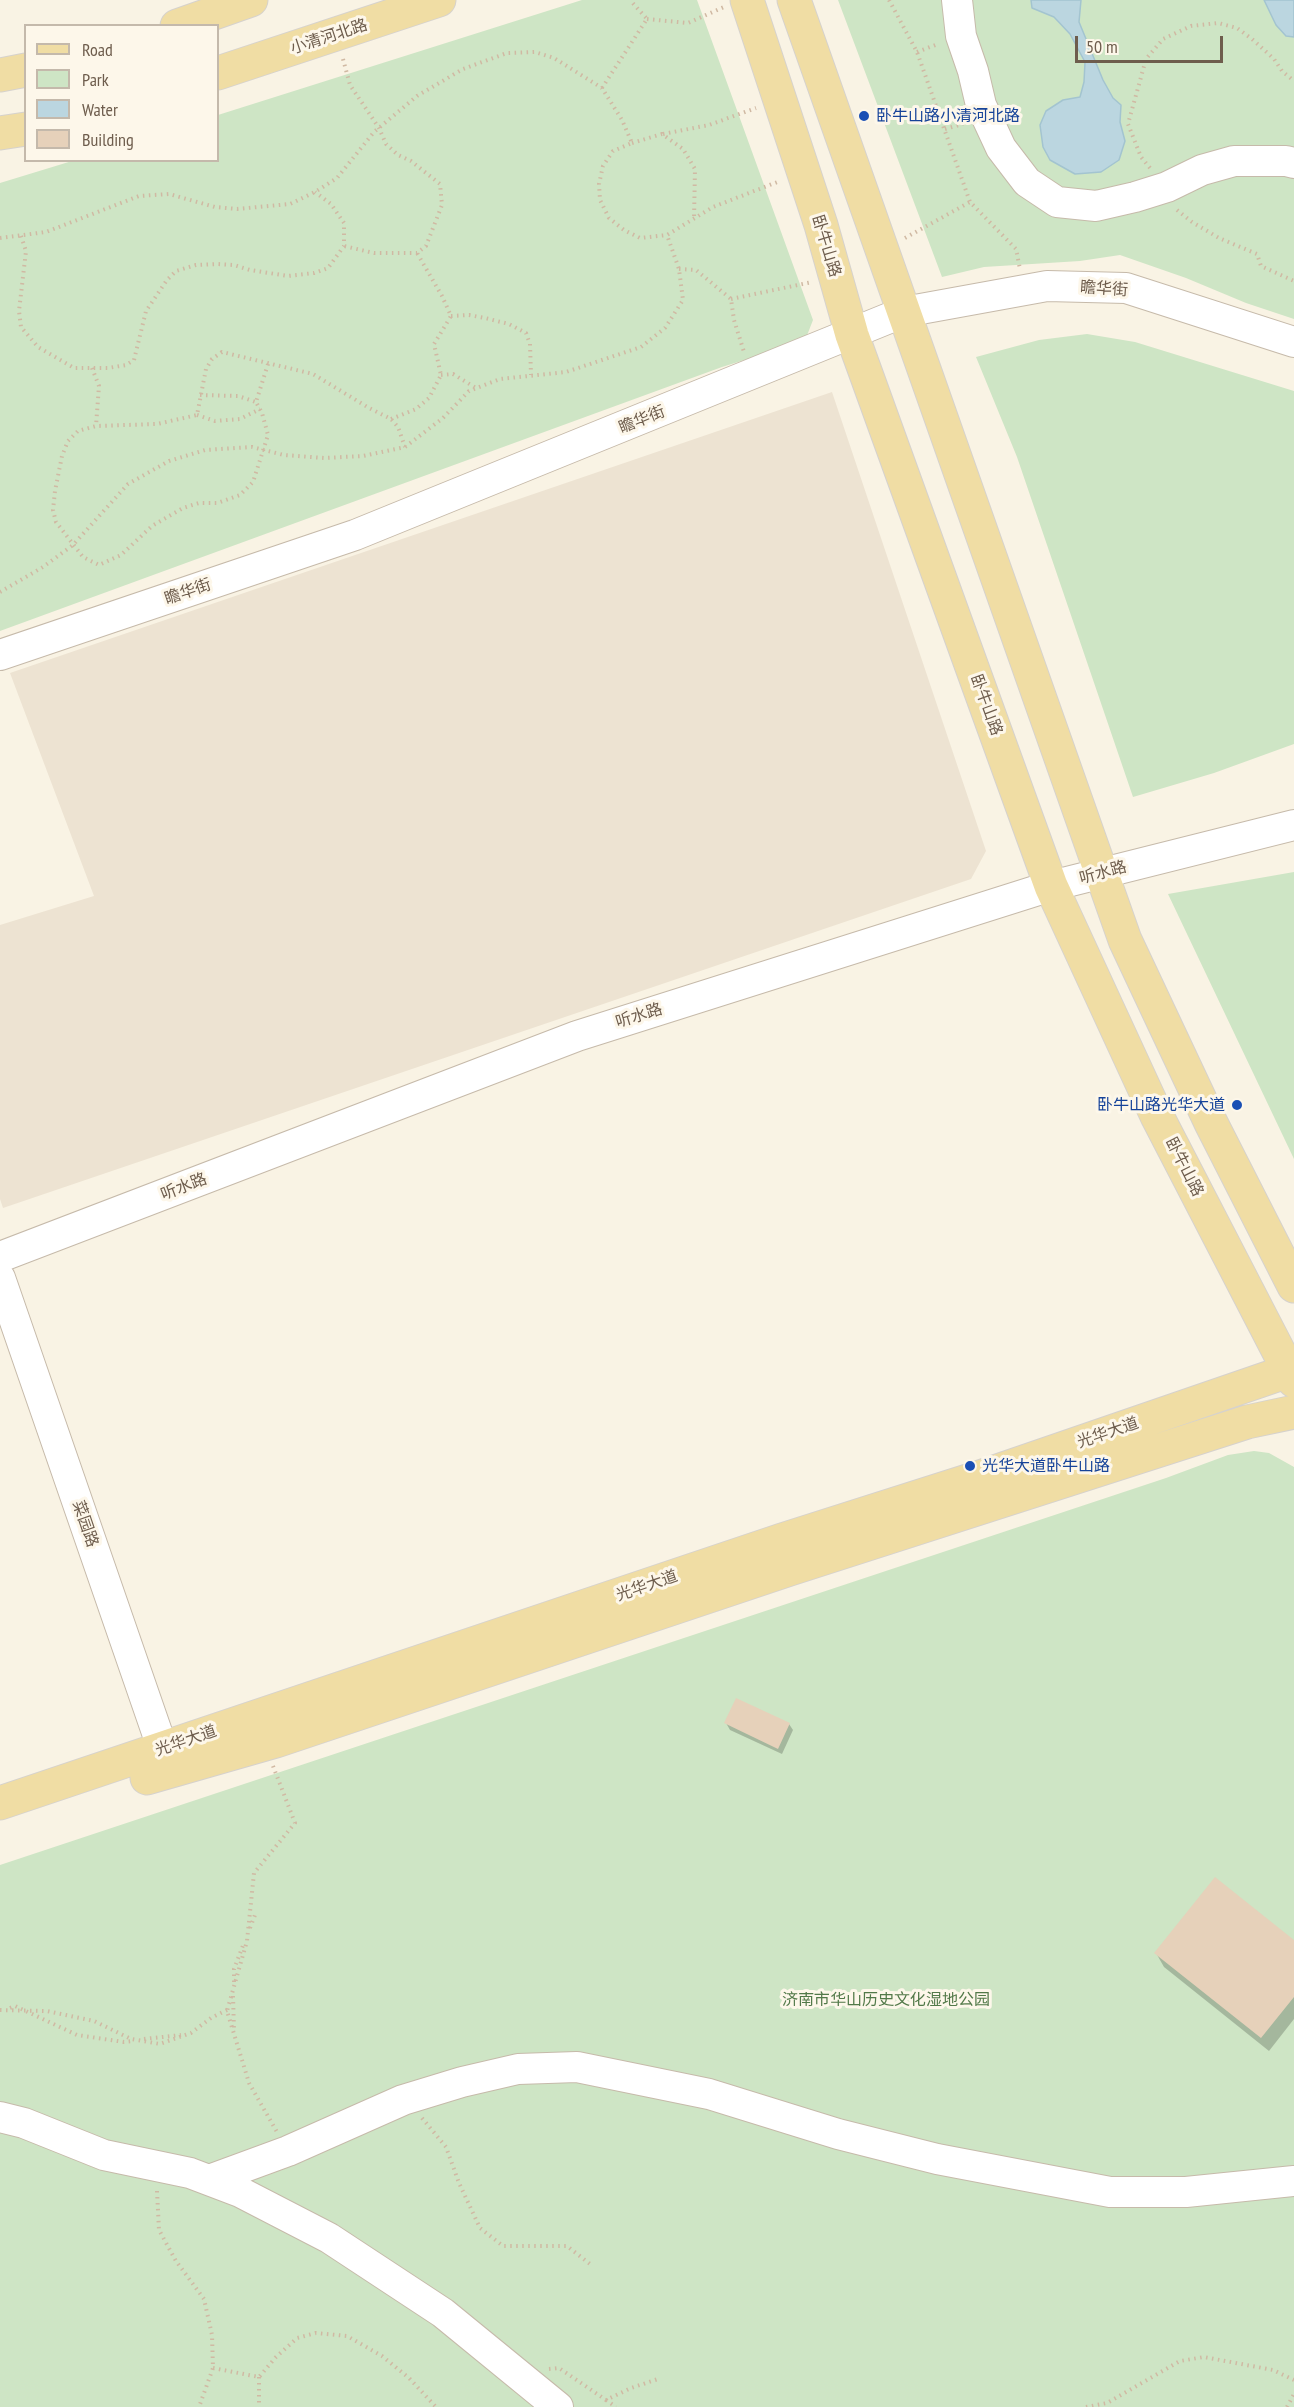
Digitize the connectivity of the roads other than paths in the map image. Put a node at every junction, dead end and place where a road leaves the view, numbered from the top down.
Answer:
1 (250, 0) edge
2 (439, 0) edge
3 (794, 0) edge
4 (957, 0) edge
5 (739, 2) edge
6 (183, 24) edge
7 (24, 70) edge
8 (219, 73) edge
9 (0, 75) edge
10 (24, 129) edge
11 (0, 133) edge
12 (1294, 163) edge
13 (904, 312) junction
14 (852, 335) junction
15 (1294, 342) edge
16 (0, 655) edge
17 (1294, 825) edge
18 (1100, 873) junction
19 (1051, 886) junction
20 (0, 1257) edge
21 (0, 1278) edge
22 (1294, 1286) edge
23 (1292, 1373) edge
24 (1294, 1412) edge
25 (167, 1760) junction
26 (0, 1803) edge
27 (0, 1827) edge
28 (0, 2117) edge
29 (209, 2180) junction
30 (1294, 2181) edge
31 (558, 2407) edge

1 - 6 main road
2 - 8 main road, 小清河北路
3 - 13 main road
4 - 12 street
5 - 14 main road, 卧牛山路
7 - 9 main road
10 - 11 main road
13 - 14 street, 瞻华街
13 - 15 street, 瞻华街
13 - 18 main road
14 - 16 street, 瞻华街
14 - 19 main road, 卧牛山路
17 - 18 street, 听水路
18 - 19 street, 听水路
18 - 22 main road
19 - 20 street, 听水路
19 - 23 main road, 卧牛山路
21 - 25 street, 菜园路
23 - 25 main road, 光华大道
24 - 25 main road, 光华大道
25 - 26 main road, 光华大道
25 - 27 main road, 光华大道
28 - 29 street
29 - 30 street
29 - 31 street

